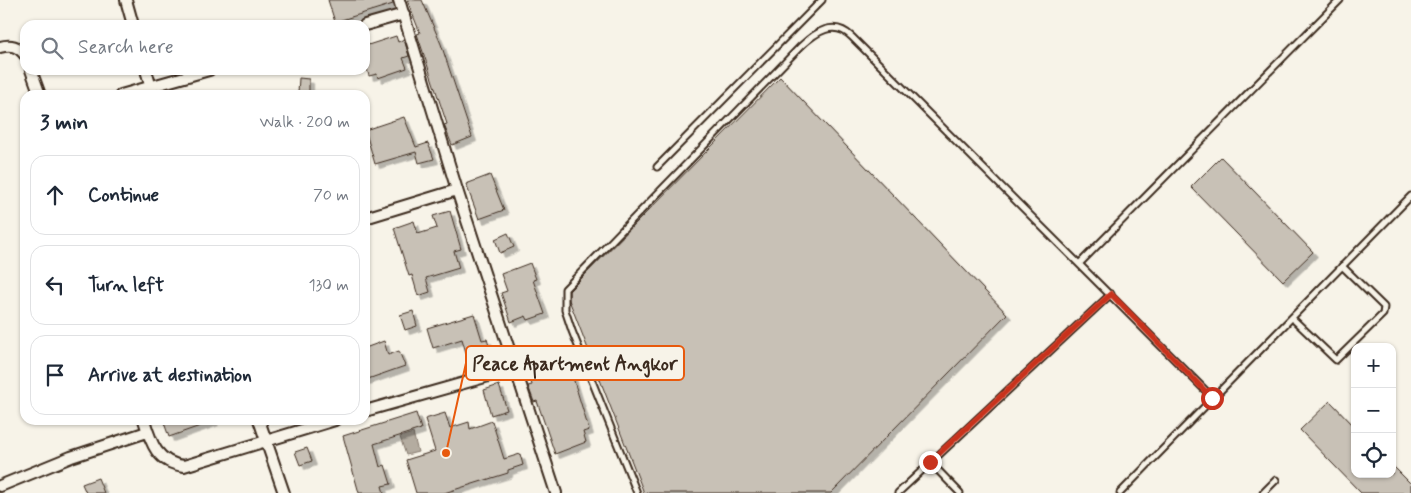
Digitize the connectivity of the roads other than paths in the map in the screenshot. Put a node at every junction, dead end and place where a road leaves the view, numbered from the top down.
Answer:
1 (126, 0) edge
2 (399, 0) edge
3 (822, 0) edge
4 (1340, 0) edge
5 (404, 14) junction
6 (132, 20) edge
7 (370, 24) edge
8 (0, 47) edge
9 (20, 50) edge
10 (33, 75) edge
11 (147, 75) edge
12 (195, 75) edge
13 (38, 90) edge
14 (152, 90) edge
15 (155, 90) edge
16 (657, 168) dead end
17 (457, 190) junction
18 (1411, 196) edge
19 (370, 216) edge
20 (1080, 263) junction
21 (1342, 266) junction
22 (1111, 294) junction
23 (1292, 318) junction
24 (517, 368) junction
25 (1212, 398) junction
26 (370, 410) edge
27 (145, 425) edge
28 (261, 425) edge
29 (318, 425) edge
30 (147, 432) junction
31 (266, 440) junction
32 (930, 462) junction
33 (1276, 480) dead end
34 (0, 486) edge
35 (284, 493) edge
36 (556, 493) edge
37 (637, 493) edge
38 (898, 493) edge
39 (960, 493) edge
40 (1120, 493) edge
41 (1263, 493) edge

1 - 6 street
2 - 5 street
3 - 16 lane
4 - 20 lane
5 - 7 street
5 - 17 street
8 - 9 street
10 - 13 street
11 - 14 street
12 - 15 street
17 - 19 street
17 - 24 street
18 - 21 lane
20 - 22 lane
20 - 37 lane
21 - 23 lane
21 - 23 lane
22 - 25 lane
22 - 32 lane
23 - 25 lane
24 - 26 street
24 - 36 street
25 - 40 lane
27 - 30 street
28 - 31 street
29 - 31 street
30 - 31 street
30 - 34 street
31 - 35 street
32 - 38 lane
32 - 39 lane
33 - 41 lane

